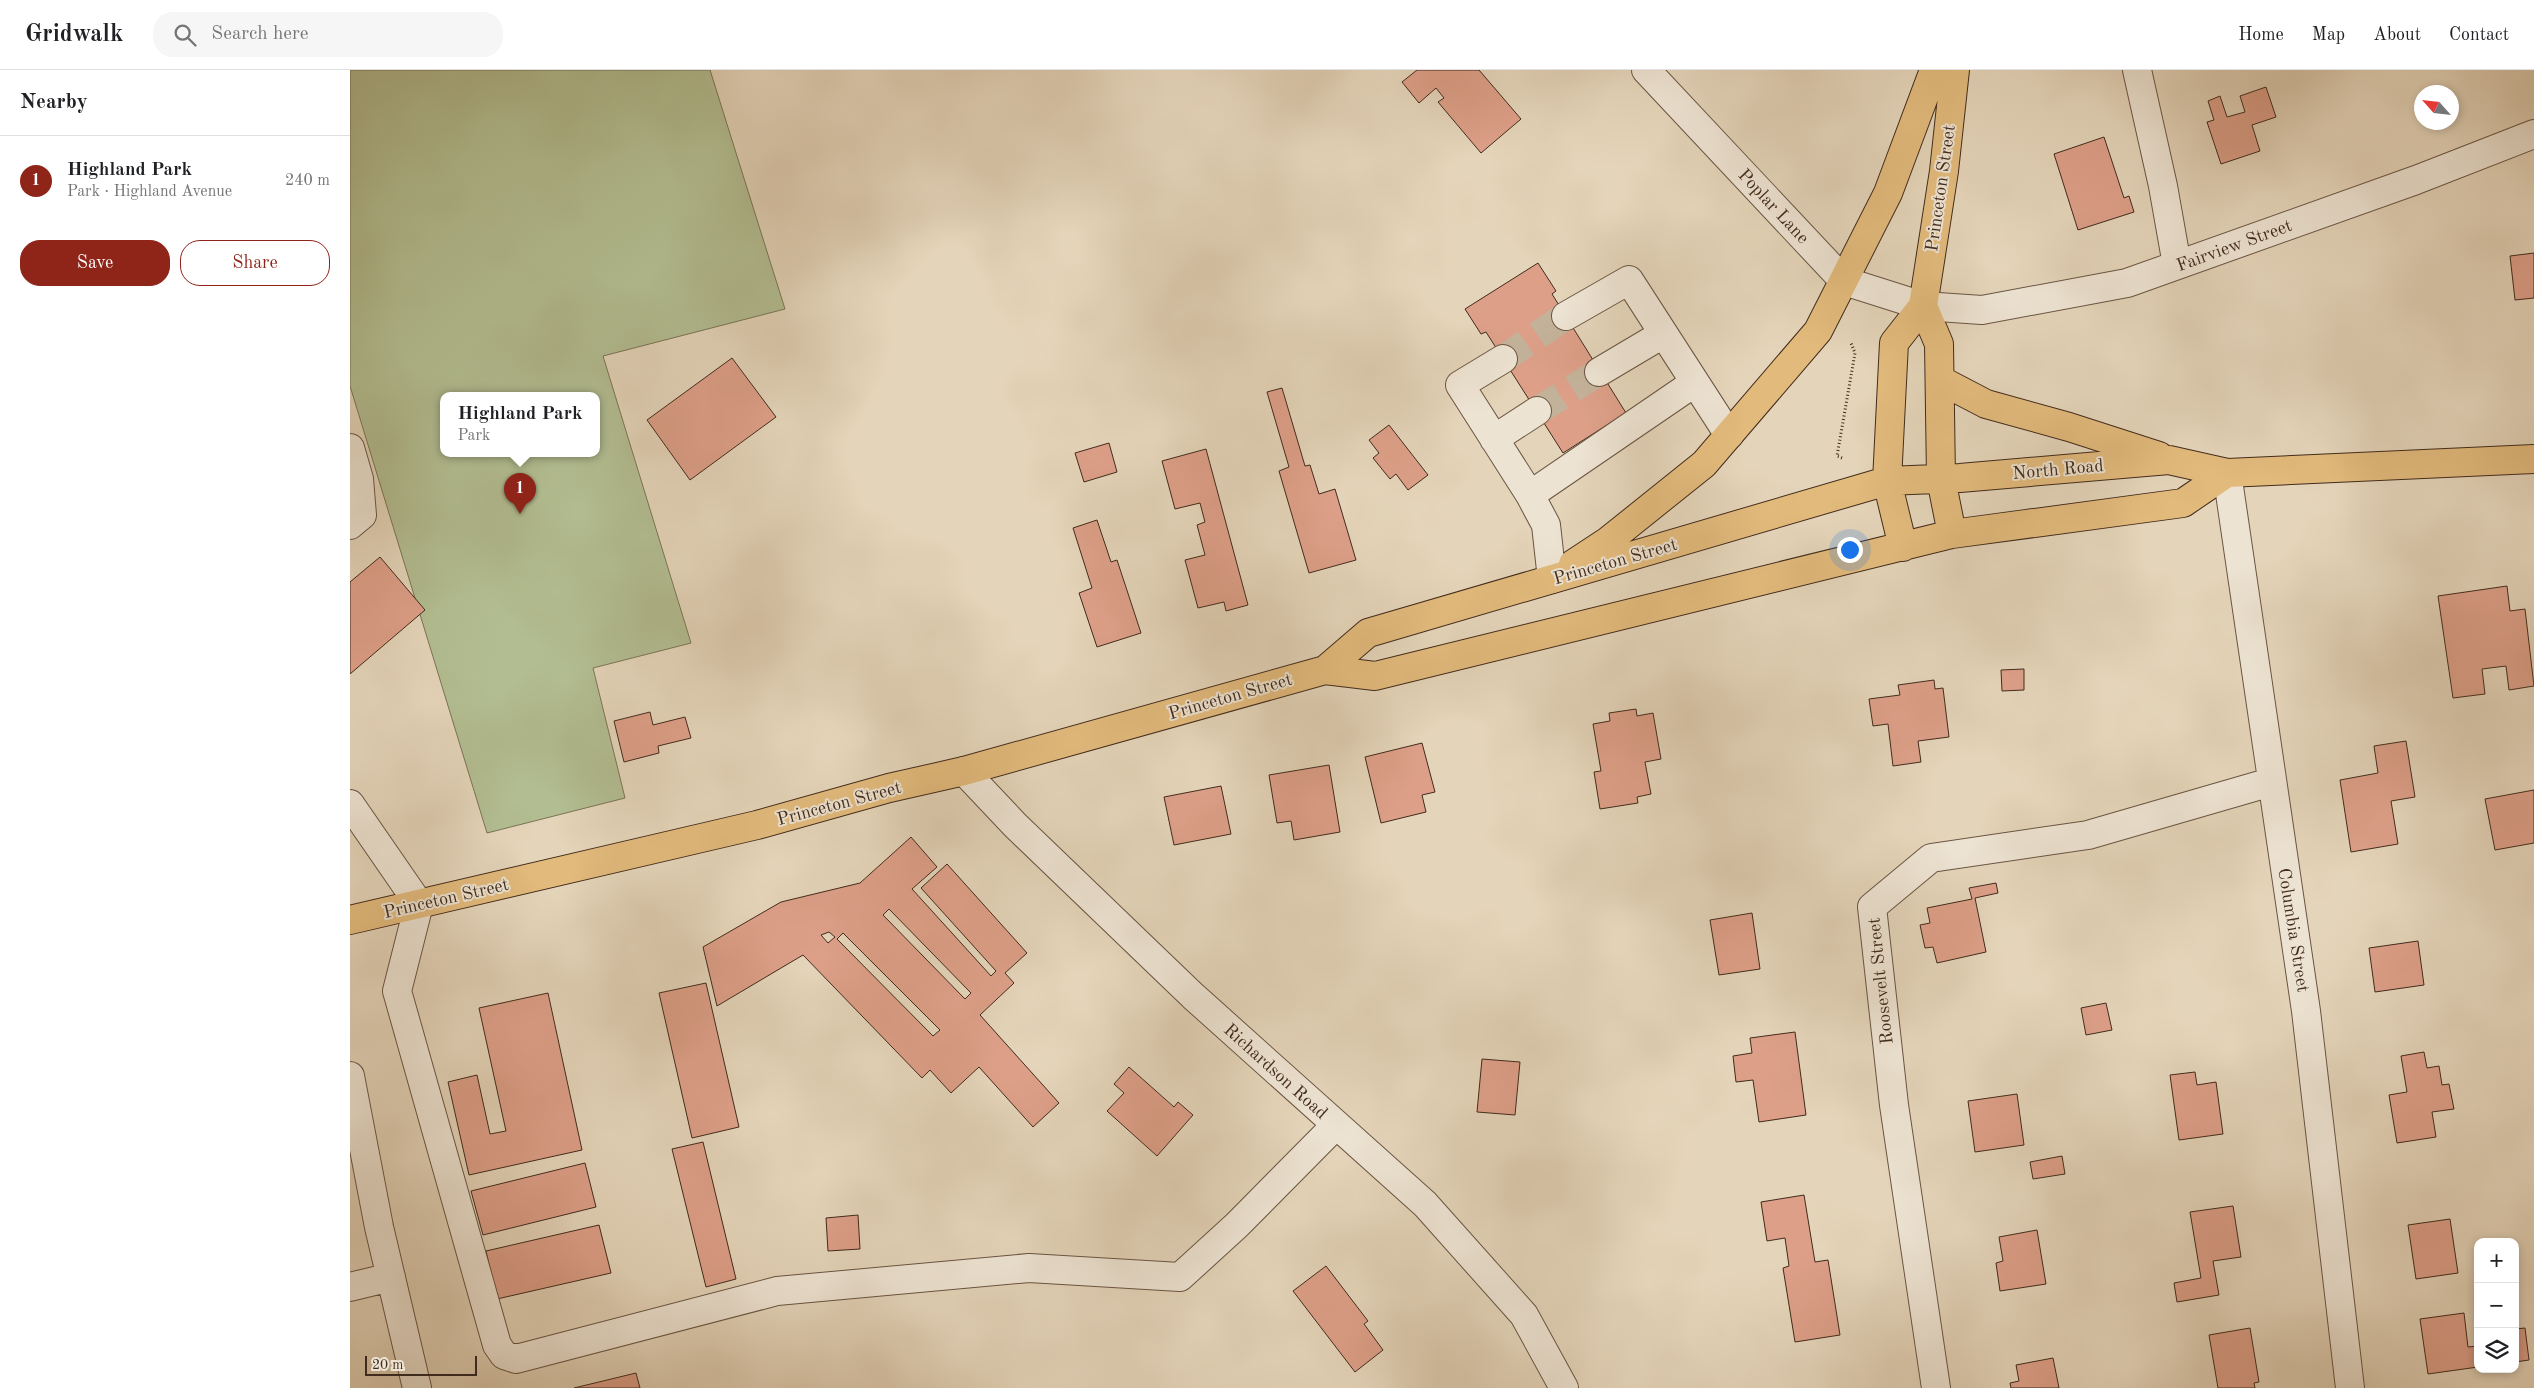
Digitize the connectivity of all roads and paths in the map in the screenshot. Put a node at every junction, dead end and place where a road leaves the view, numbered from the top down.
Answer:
1 (1646, 70) edge
2 (1934, 70) edge
3 (1955, 70) edge
4 (2137, 70) edge
5 (2534, 134) edge
6 (2177, 264) junction
7 (1844, 281) junction
8 (1923, 306) junction
9 (1566, 316) tunnel mouth
10 (1662, 334) junction
11 (1849, 338) dead end
12 (1503, 359) tunnel mouth
13 (1599, 372) tunnel mouth
14 (1940, 380) junction
15 (1694, 383) junction
16 (1536, 410) tunnel mouth
17 (1729, 435) junction
18 (1494, 439) junction
19 (350, 448) edge
20 (2534, 459) edge
21 (2169, 460) junction
22 (1850, 462) dead end
23 (2227, 473) junction
24 (1941, 479) junction
25 (1887, 481) junction
26 (1530, 495) junction
27 (350, 525) edge
28 (1952, 534) junction
29 (1902, 547) junction
30 (1552, 579) junction
31 (1325, 670) junction
32 (964, 771) junction
33 (2271, 782) junction
34 (350, 804) edge
35 (419, 904) junction
36 (350, 920) edge
37 (350, 1076) edge
38 (1336, 1124) junction
39 (391, 1277) junction
40 (350, 1287) edge
41 (417, 1388) edge
42 (1564, 1388) edge
43 (1936, 1388) edge
44 (2350, 1388) edge

1 - 7 street, Poplar Lane
2 - 7 main road
3 - 8 main road, Princeton Street
4 - 6 street
5 - 6 street, Fairview Street
6 - 8 street, Fairview Street
7 - 8 street, Poplar Lane
7 - 17 main road
8 - 14 main road
8 - 25 main road, Princeton Street
9 - 10 street
10 - 13 street
10 - 15 street
11 - 22 path
12 - 18 street
14 - 21 main road
14 - 24 main road
15 - 17 street
15 - 26 street
16 - 18 street
17 - 30 main road
18 - 26 street
19 - 27 street
20 - 23 main road, North Road
21 - 23 main road, North Road
21 - 24 main road, North Road
23 - 28 main road
23 - 33 street, Columbia Street
24 - 25 main road, North Road
24 - 28 main road
25 - 29 main road, Princeton Street
25 - 30 main road, Princeton Street
26 - 30 street
28 - 29 main road, Princeton Street
29 - 31 main road, Princeton Street
30 - 31 main road, Princeton Street
31 - 32 main road, Princeton Street
32 - 35 main road, Princeton Street
32 - 38 street, Richardson Road
33 - 43 street, Roosevelt Street
33 - 44 street, Columbia Street
34 - 35 street
35 - 36 main road, Princeton Street
35 - 38 street
37 - 39 street
38 - 42 street, Richardson Road
39 - 40 street
39 - 41 street

